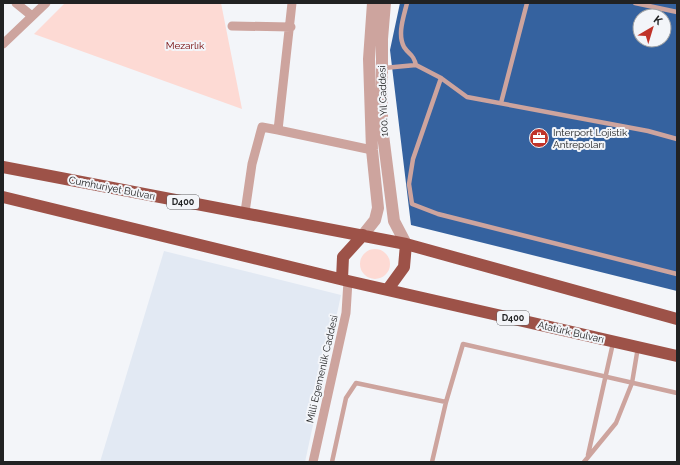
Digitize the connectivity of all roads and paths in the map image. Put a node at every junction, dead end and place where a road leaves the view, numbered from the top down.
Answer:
1 (16, 3) edge
2 (46, 3) edge
3 (292, 3) edge
4 (373, 3) edge
5 (385, 3) edge
6 (407, 3) edge
7 (527, 3) edge
8 (635, 3) edge
9 (677, 12) edge
10 (32, 16) junction
11 (232, 26) dead end
12 (291, 28) junction
13 (3, 44) edge
14 (416, 65) junction
15 (382, 68) junction
16 (441, 78) junction
17 (501, 103) junction
18 (278, 130) junction
19 (677, 139) edge
20 (372, 150) junction
21 (3, 167) edge
22 (3, 197) edge
23 (245, 212) junction
24 (363, 235) junction
25 (406, 244) junction
26 (677, 274) edge
27 (345, 280) junction
28 (388, 289) junction
29 (677, 318) edge
30 (613, 341) junction
31 (638, 347) junction
32 (677, 356) edge
33 (606, 377) junction
34 (632, 383) junction
35 (677, 393) edge
36 (446, 402) junction
37 (588, 457) junction
38 (313, 462) edge
39 (332, 462) edge
40 (432, 462) edge
41 (584, 462) edge

1 - 10 street
2 - 10 street
3 - 12 street
4 - 20 street, 100. Yıl Caddesi
5 - 15 street, 100. Yıl Caddesi
6 - 14 lane
7 - 17 lane
8 - 9 lane
10 - 13 street
11 - 12 street
12 - 18 street
14 - 15 lane
14 - 16 lane
15 - 25 street, 100. Yıl Caddesi
16 - 17 lane
16 - 26 lane
17 - 19 lane
18 - 20 street
18 - 23 street
20 - 24 street, 100. Yıl Caddesi
21 - 23 highway, Cumhuriyet Bulvarı / D400
22 - 27 highway, D400
23 - 24 highway, Cumhuriyet Bulvarı / D400
24 - 25 highway, D400
24 - 27 highway
25 - 28 highway
25 - 29 highway, D400
27 - 28 highway, Atatürk Bulvarı / D400
27 - 38 street, Milli Egemenlik Caddesi
28 - 30 highway, Atatürk Bulvarı / D400
30 - 31 highway, Atatürk Bulvarı / D400
30 - 33 lane
31 - 32 highway, Atatürk Bulvarı / D400
31 - 34 lane
33 - 34 lane
33 - 36 lane
33 - 37 lane
34 - 35 lane
34 - 37 lane
36 - 39 lane
36 - 40 lane
37 - 41 lane

